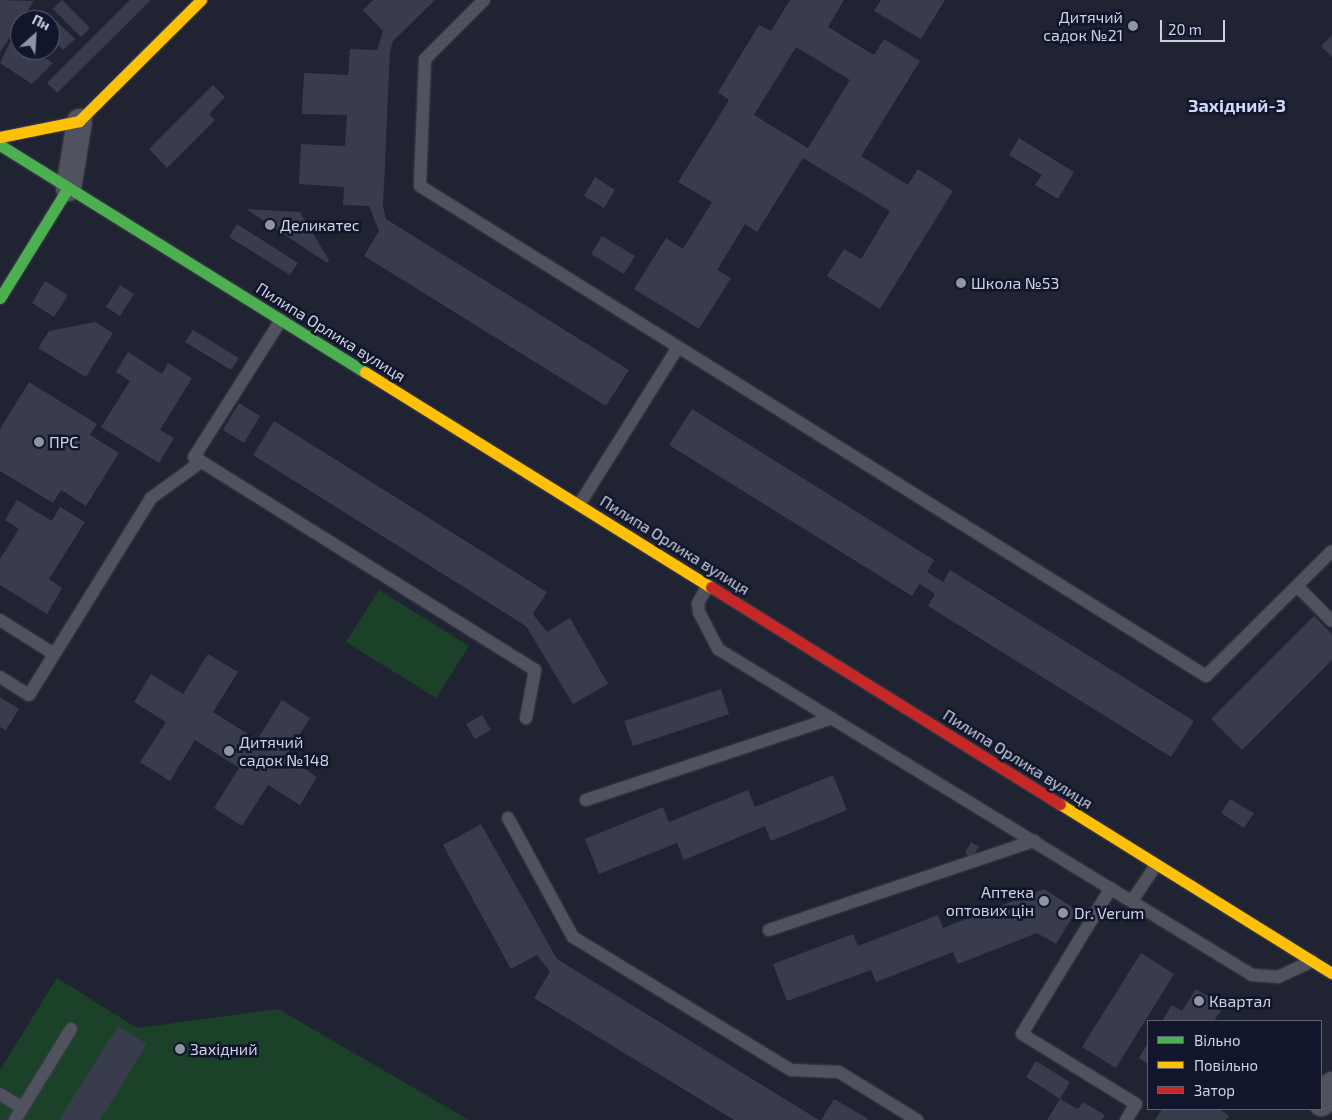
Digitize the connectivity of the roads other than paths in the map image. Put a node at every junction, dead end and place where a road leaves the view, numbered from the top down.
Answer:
1 (201, 0) edge
2 (484, 0) edge
3 (80, 121) junction
4 (0, 138) edge
5 (0, 145) edge
6 (68, 188) junction
7 (0, 298) edge
8 (281, 320) junction
9 (678, 347) junction
10 (201, 462) junction
11 (579, 505) junction
12 (1332, 551) edge
13 (708, 586) junction
14 (1297, 586) junction
15 (0, 620) edge
16 (1332, 621) edge
17 (54, 654) junction
18 (0, 677) edge
19 (526, 718) dead end
20 (832, 718) junction
21 (586, 800) dead end
22 (508, 818) dead end
23 (1034, 841) junction
24 (1156, 865) junction
25 (1111, 888) junction
26 (1132, 901) junction
27 (769, 930) dead end
28 (1312, 961) junction
29 (1332, 973) edge
30 (71, 1029) dead end
31 (1332, 1084) edge
32 (0, 1094) edge
33 (1322, 1101) edge
34 (22, 1108) junction
35 (15, 1120) edge
36 (917, 1120) edge
37 (1126, 1120) edge

1 - 3 street
2 - 9 lane
3 - 4 street
3 - 6 street
5 - 6 street, Пилипа Орлика вулиця
6 - 7 street
6 - 8 street, Пилипа Орлика вулиця
8 - 10 lane
8 - 11 street, Пилипа Орлика вулиця
9 - 11 lane
9 - 14 lane
10 - 17 lane
10 - 19 lane
11 - 13 street, Пилипа Орлика вулиця
12 - 14 lane
13 - 20 lane
13 - 24 street, Пилипа Орлика вулиця
14 - 16 lane
15 - 17 lane
17 - 18 lane
20 - 21 lane
20 - 23 lane
22 - 36 lane
23 - 25 lane
23 - 27 lane
24 - 26 lane
24 - 28 street, Пилипа Орлика вулиця
25 - 26 lane
25 - 37 lane
26 - 28 lane
28 - 29 street, Пилипа Орлика вулиця
30 - 34 lane
31 - 33 street
32 - 34 lane
34 - 35 lane

